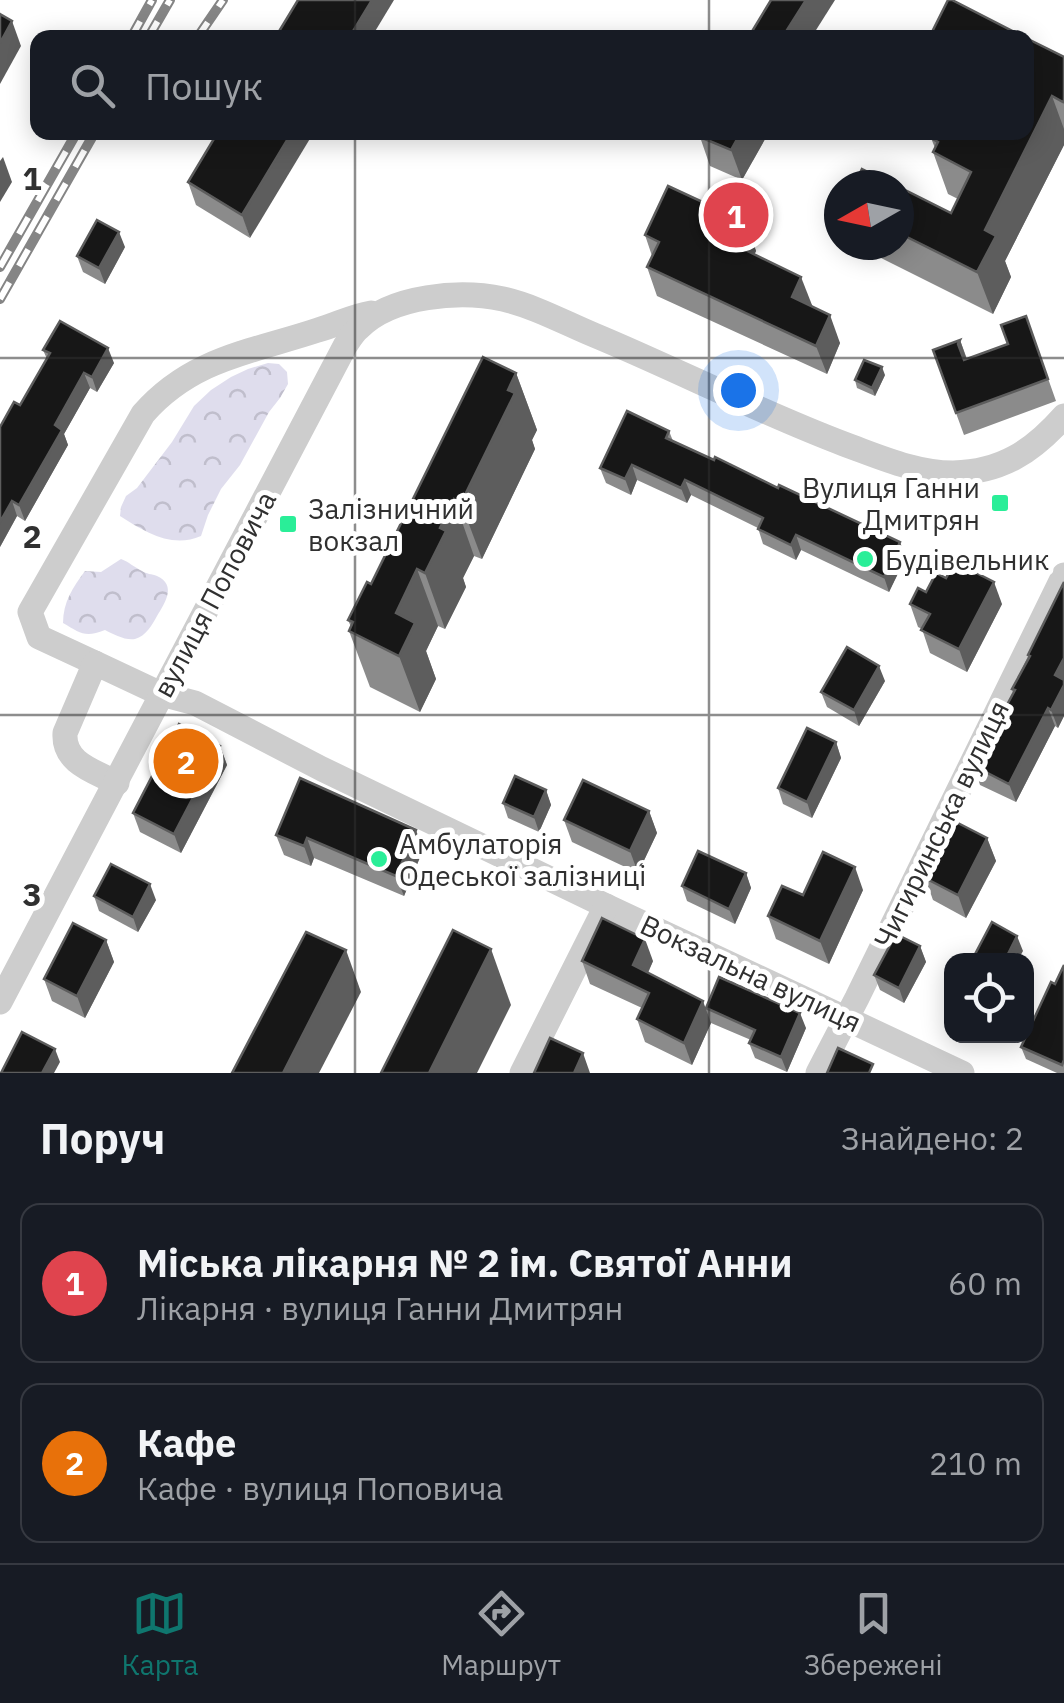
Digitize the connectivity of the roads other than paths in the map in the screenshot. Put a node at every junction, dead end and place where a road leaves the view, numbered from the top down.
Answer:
1 (389, 310) junction
2 (1064, 416) edge
3 (1064, 575) edge
4 (95, 663) junction
5 (161, 694) junction
6 (116, 783) junction
7 (606, 906) junction
8 (0, 1002) edge
9 (846, 1017) junction
10 (522, 1073) edge
11 (818, 1073) edge
12 (962, 1073) edge

1 - 2 street
1 - 4 street, Вокзальна вулиця
1 - 5 street, вулиця Поповича
3 - 9 street, Чигиринська вулиця
4 - 5 street, Вокзальна вулиця
4 - 6 street
5 - 6 street, вулиця Поповича
5 - 7 street, Вокзальна вулиця
6 - 8 street, вулиця Поповича
7 - 9 street, Вокзальна вулиця
7 - 10 street
9 - 11 street, Чигиринська вулиця
9 - 12 street, Вокзальна вулиця

